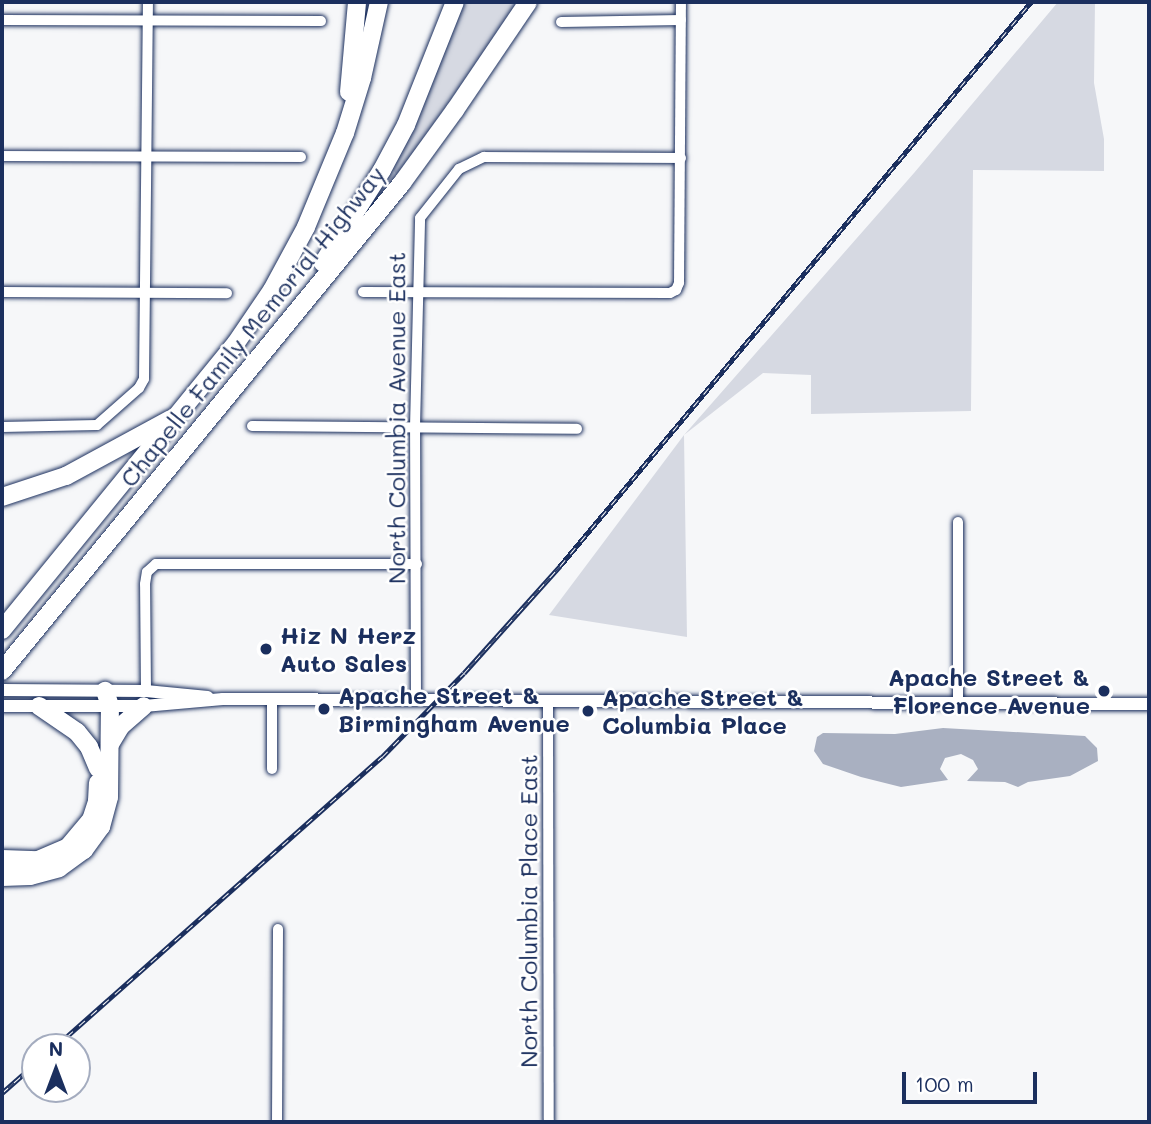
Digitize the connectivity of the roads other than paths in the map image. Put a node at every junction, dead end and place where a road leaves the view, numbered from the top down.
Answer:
1 (148, 2) edge
2 (357, 2) edge
3 (379, 2) edge
4 (455, 2) edge
5 (529, 2) edge
6 (681, 2) edge
7 (2, 20) edge
8 (681, 20) junction
9 (148, 21) junction
10 (321, 21) dead end
11 (561, 22) dead end
12 (345, 133) junction
13 (2, 156) edge
14 (145, 156) junction
15 (301, 157) dead end
16 (681, 158) junction
17 (2, 292) edge
18 (145, 292) junction
19 (363, 292) dead end
20 (417, 292) junction
21 (226, 293) dead end
22 (279, 333) junction
23 (177, 416) junction
24 (252, 426) dead end
25 (2, 427) edge
26 (415, 427) junction
27 (577, 429) dead end
28 (2, 497) edge
29 (958, 522) dead end
30 (416, 564) junction
31 (2, 630) edge
32 (2, 671) edge
33 (2, 691) edge
34 (145, 699) junction
35 (272, 699) junction
36 (416, 700) junction
37 (548, 700) junction
38 (105, 701) junction
39 (958, 703) junction
40 (1149, 704) edge
41 (2, 706) edge
42 (39, 706) junction
43 (110, 744) junction
44 (98, 768) junction
45 (272, 769) dead end
46 (2, 859) edge
47 (2, 877) edge
48 (278, 929) dead end
49 (277, 1122) edge
50 (549, 1122) edge

1 - 9 street
2 - 12 highway
3 - 12 highway, Chapelle Family Memorial Highway
4 - 22 highway
5 - 22 highway, Chapelle Family Memorial Highway
6 - 8 street
7 - 9 street
8 - 11 street
8 - 16 street
9 - 10 street
9 - 14 street
12 - 23 highway, Chapelle Family Memorial Highway
13 - 14 street
14 - 15 street
14 - 18 street
16 - 20 street, North Columbia Avenue East
16 - 20 street
17 - 18 street
18 - 21 street
18 - 25 street
19 - 20 street
20 - 26 street, North Columbia Avenue East
22 - 32 highway, Chapelle Family Memorial Highway
23 - 28 highway
23 - 31 highway, Chapelle Family Memorial Highway
24 - 26 street
26 - 27 street
26 - 30 street, North Columbia Avenue East
29 - 39 street
30 - 34 street
30 - 36 street, North Columbia Avenue East
33 - 38 main road
34 - 35 main road
34 - 38 main road
34 - 43 highway
35 - 36 main road
35 - 45 street
36 - 37 main road
37 - 39 main road
37 - 50 street, North Columbia Place East
38 - 42 main road
38 - 43 highway
38 - 44 highway
39 - 40 main road
41 - 42 main road
42 - 44 highway
43 - 47 highway
44 - 46 highway
48 - 49 street

